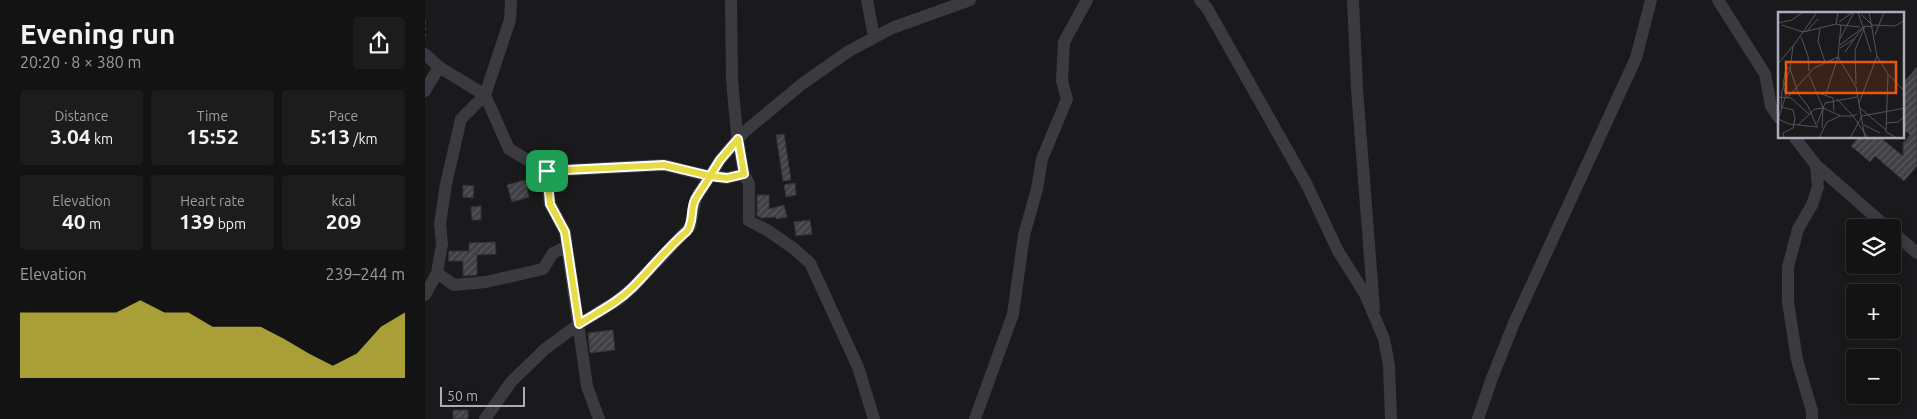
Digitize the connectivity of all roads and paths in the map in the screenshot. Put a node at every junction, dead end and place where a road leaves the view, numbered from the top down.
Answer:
1 (511, 0) edge
2 (731, 0) edge
3 (867, 0) edge
4 (1087, 0) edge
5 (1200, 0) edge
6 (1353, 0) edge
7 (1651, 0) edge
8 (1718, 0) edge
9 (963, 1) edge
10 (425, 20) edge
11 (874, 37) junction
12 (425, 44) edge
13 (425, 54) edge
14 (439, 67) junction
15 (425, 92) edge
16 (485, 95) junction
17 (1778, 116) edge
18 (738, 139) junction
19 (1796, 139) edge
20 (1817, 165) junction
21 (547, 171) junction
22 (744, 174) junction
23 (710, 176) junction
24 (1877, 219) edge
25 (1901, 239) edge
26 (567, 246) junction
27 (1917, 253) edge
28 (437, 273) junction
29 (425, 295) edge
30 (1374, 316) junction
31 (579, 324) junction
32 (485, 419) edge
33 (599, 419) edge
34 (874, 419) edge
35 (975, 419) edge
36 (1391, 419) edge
37 (1478, 419) edge
38 (1812, 419) edge

1 - 16 street
2 - 18 street
3 - 11 street
4 - 35 street
5 - 30 street
6 - 30 street
7 - 37 street
8 - 17 street
9 - 11 street
10 - 12 path
11 - 18 street
13 - 14 street
14 - 15 street
14 - 16 street
16 - 21 street
16 - 28 street
18 - 22 street
18 - 23 street
19 - 20 street
20 - 24 street
20 - 38 street
21 - 23 street
21 - 26 street
22 - 23 street
22 - 34 street
23 - 31 street
25 - 27 street
26 - 28 street
26 - 31 street
28 - 29 street
30 - 36 street
31 - 32 street
31 - 33 street

